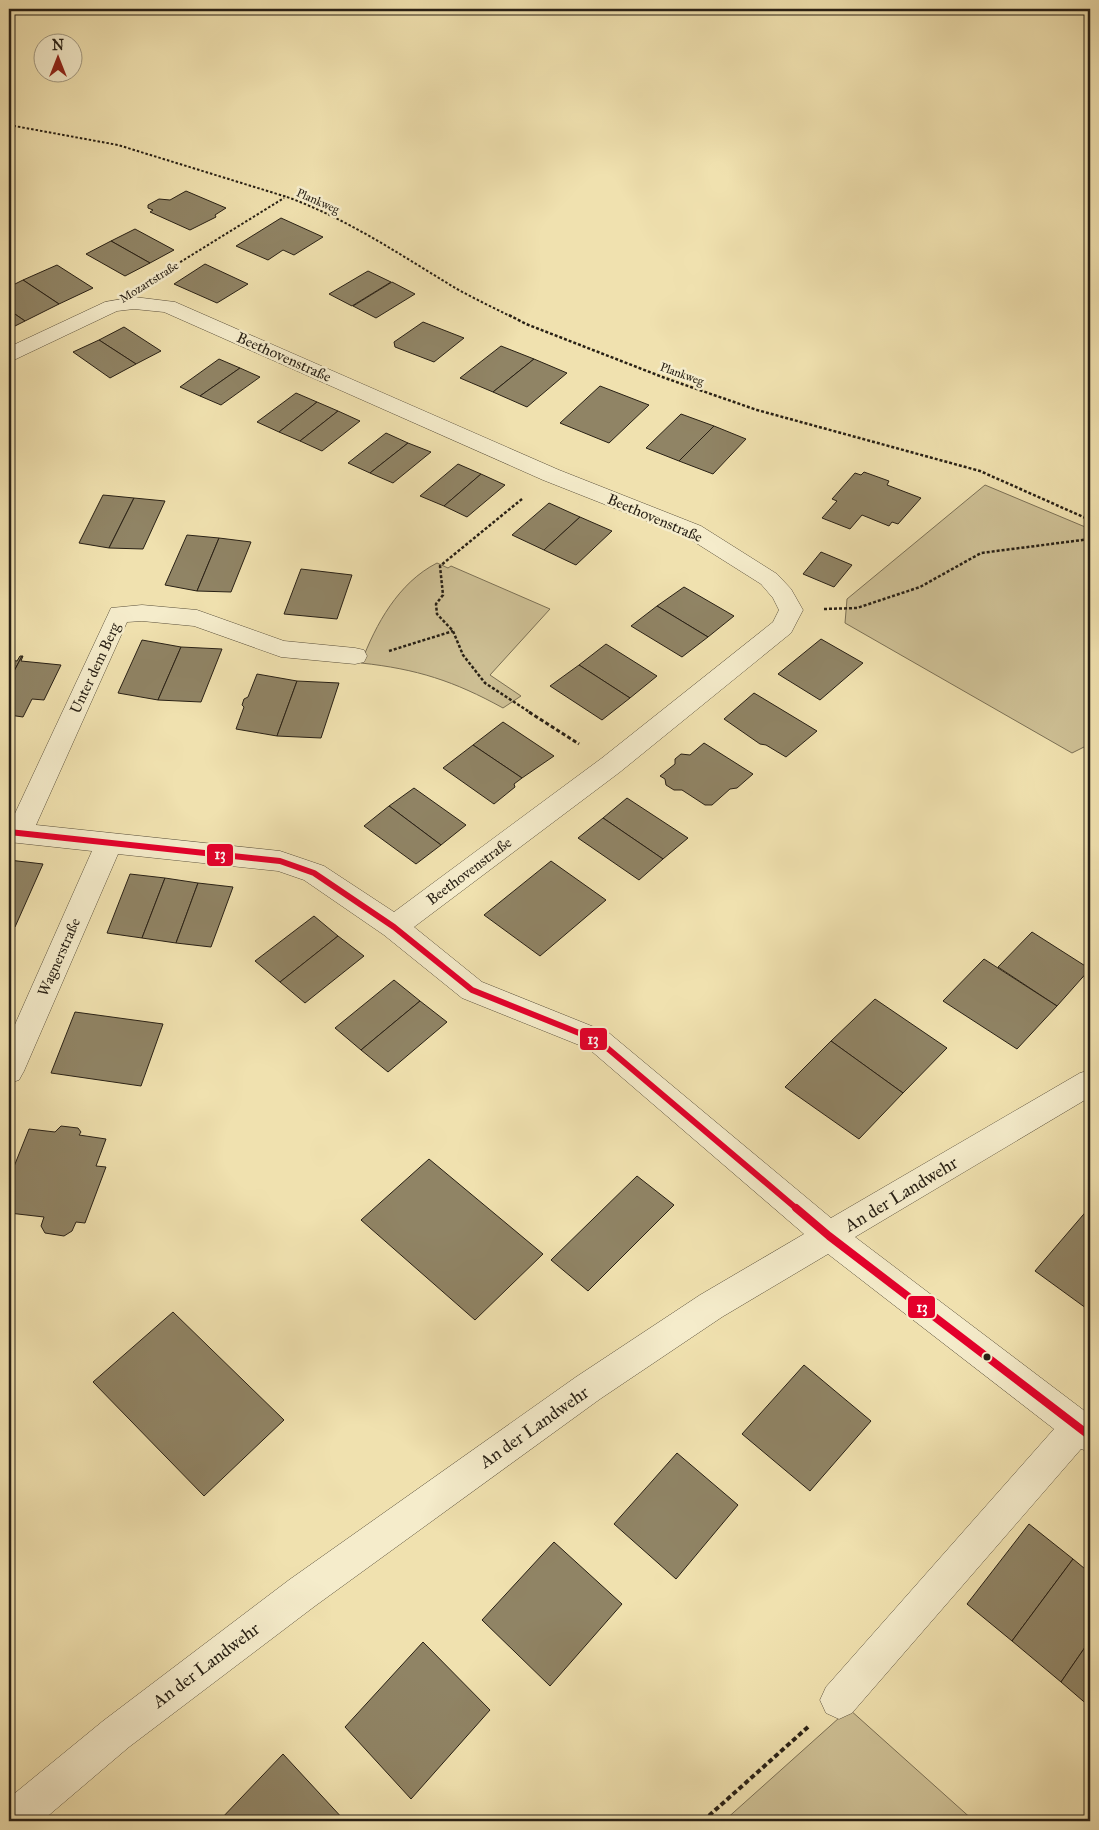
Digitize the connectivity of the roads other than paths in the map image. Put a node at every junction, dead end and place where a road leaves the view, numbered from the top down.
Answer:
1 (112, 306) joint
2 (9, 355) edge
3 (355, 656) road end
4 (14, 833) edge
5 (108, 843) junction
6 (394, 927) junction
7 (9, 1070) edge
8 (1090, 1082) edge
9 (830, 1236) junction
10 (1084, 1432) edge
11 (839, 1700) road end
12 (12, 1821) edge

1 - 2 street, Mozartstraße
1 - 6 street, Beethovenstraße
3 - 4 street, Unter dem Berg
4 - 5 street, Unter dem Berg
5 - 6 street, Unter dem Berg
5 - 7 street, Wagnerstraße
6 - 9 street, Unter dem Berg
8 - 9 street, An der Landwehr
9 - 10 street, Unter dem Berg
9 - 12 street, An der Landwehr
10 - 11 street

